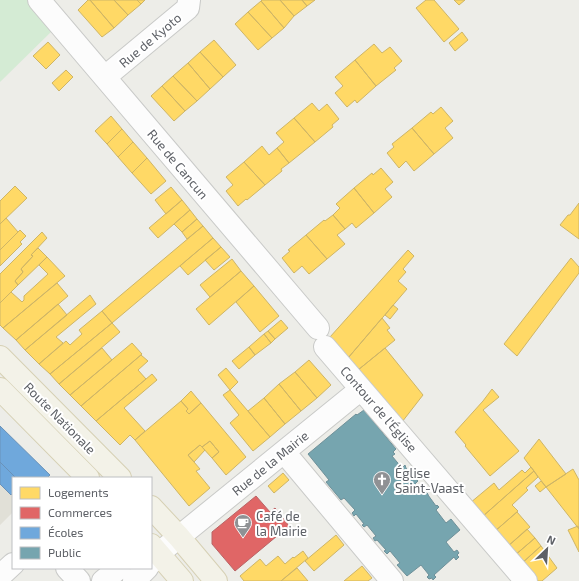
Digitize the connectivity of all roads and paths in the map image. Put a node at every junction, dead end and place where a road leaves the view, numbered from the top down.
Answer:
1 (39, 0) edge
2 (189, 0) edge
3 (105, 77) junction
4 (321, 337) joint
5 (0, 357) edge
6 (0, 389) edge
7 (361, 390) junction
8 (284, 452) junction
9 (87, 477) edge
10 (119, 477) edge
11 (152, 508) edge
12 (179, 537) junction
13 (152, 557) edge
14 (12, 565) edge
15 (68, 569) edge
16 (118, 569) edge
17 (143, 569) edge
18 (0, 576) edge
19 (79, 581) edge
20 (103, 581) edge
21 (134, 581) edge
22 (182, 581) edge
23 (216, 581) edge
24 (392, 581) edge
25 (526, 581) edge

1 - 3 street, Rue de Cancun
2 - 3 street, Rue de Kyoto
3 - 4 street, Rue de Cancun
4 - 7 street, Contour de l'Église
5 - 10 main road, Route Nationale
6 - 9 main road, Route Nationale
7 - 8 street, Rue de la Mairie
7 - 25 street, Contour de l'Église
8 - 12 street, Rue de la Mairie
8 - 24 street
11 - 12 main road
12 - 13 street, Rue de la Mairie
12 - 23 main road
13 - 22 main road
14 - 18 street
15 - 19 street
16 - 20 street
17 - 21 street, Rue de la Mairie

